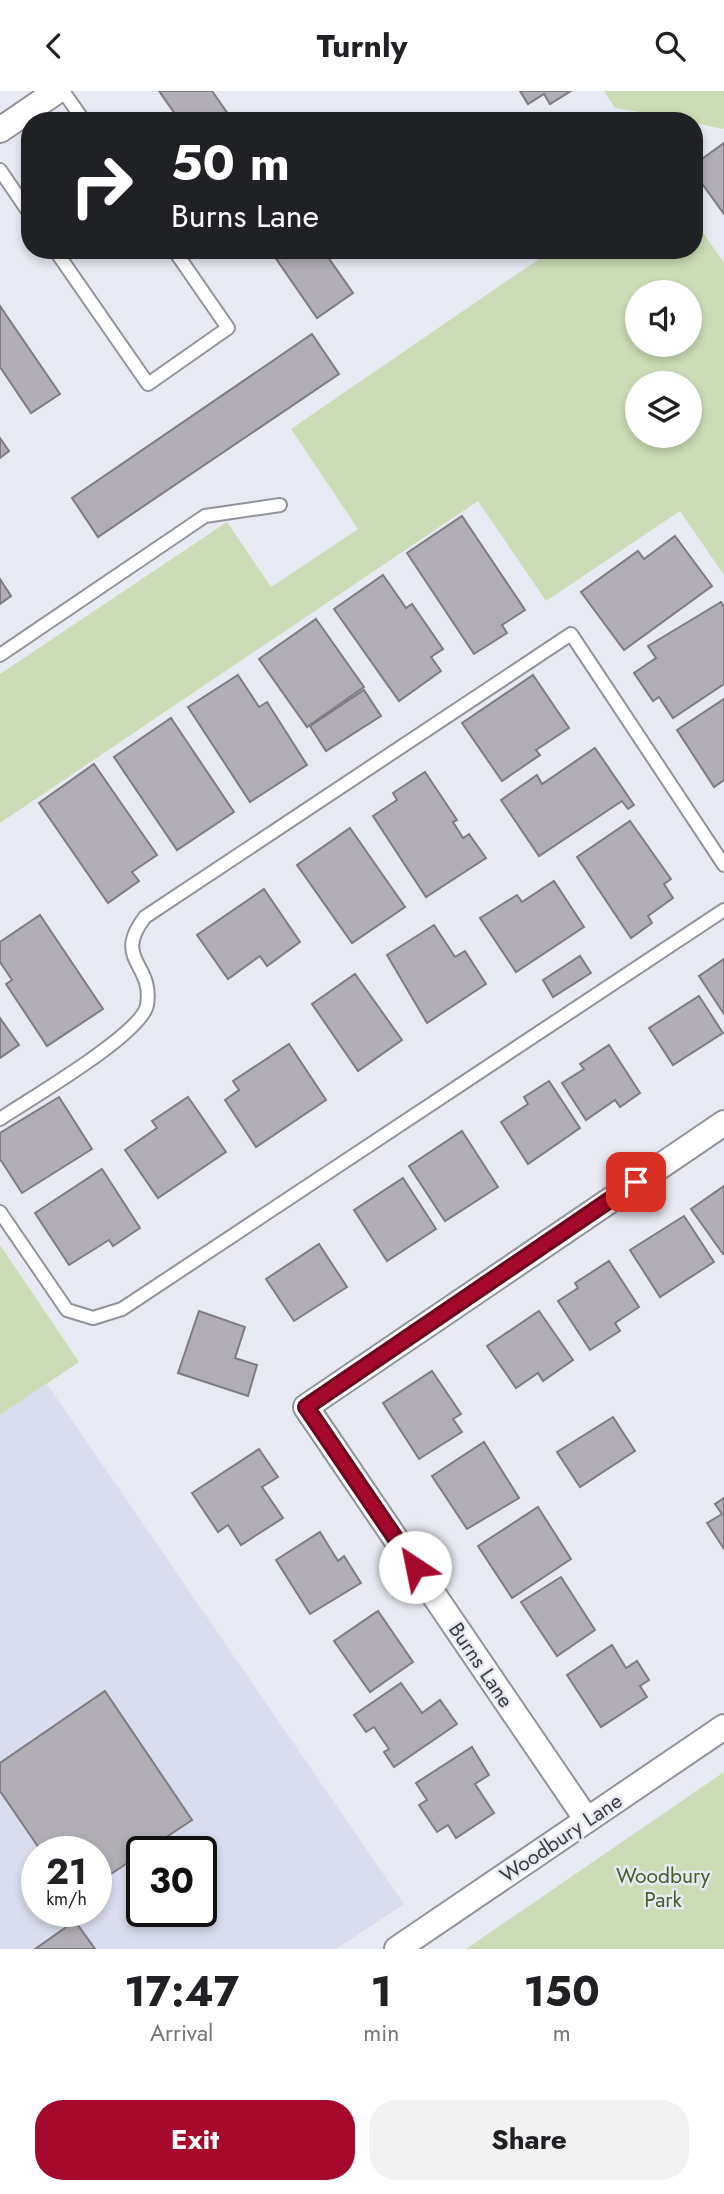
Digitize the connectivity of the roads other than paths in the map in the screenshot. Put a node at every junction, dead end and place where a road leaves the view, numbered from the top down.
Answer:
1 (57, 91) edge
2 (63, 91) edge
3 (26, 112) edge
4 (78, 112) edge
5 (21, 116) edge
6 (0, 130) edge
7 (0, 170) edge
8 (21, 200) edge
9 (61, 259) edge
10 (180, 259) edge
11 (280, 505) dead end
12 (0, 655) edge
13 (724, 865) edge
14 (724, 909) edge
15 (0, 1119) edge
16 (724, 1123) edge
17 (0, 1212) edge
18 (724, 1727) edge
19 (587, 1820) junction
20 (397, 1949) edge

1 - 3 street
2 - 4 lane
5 - 6 street
7 - 8 lane
9 - 10 lane
11 - 12 lane
13 - 15 lane
14 - 17 lane
16 - 19 street, Burns Lane
18 - 19 street, Woodbury Lane
19 - 20 street, Woodbury Lane

